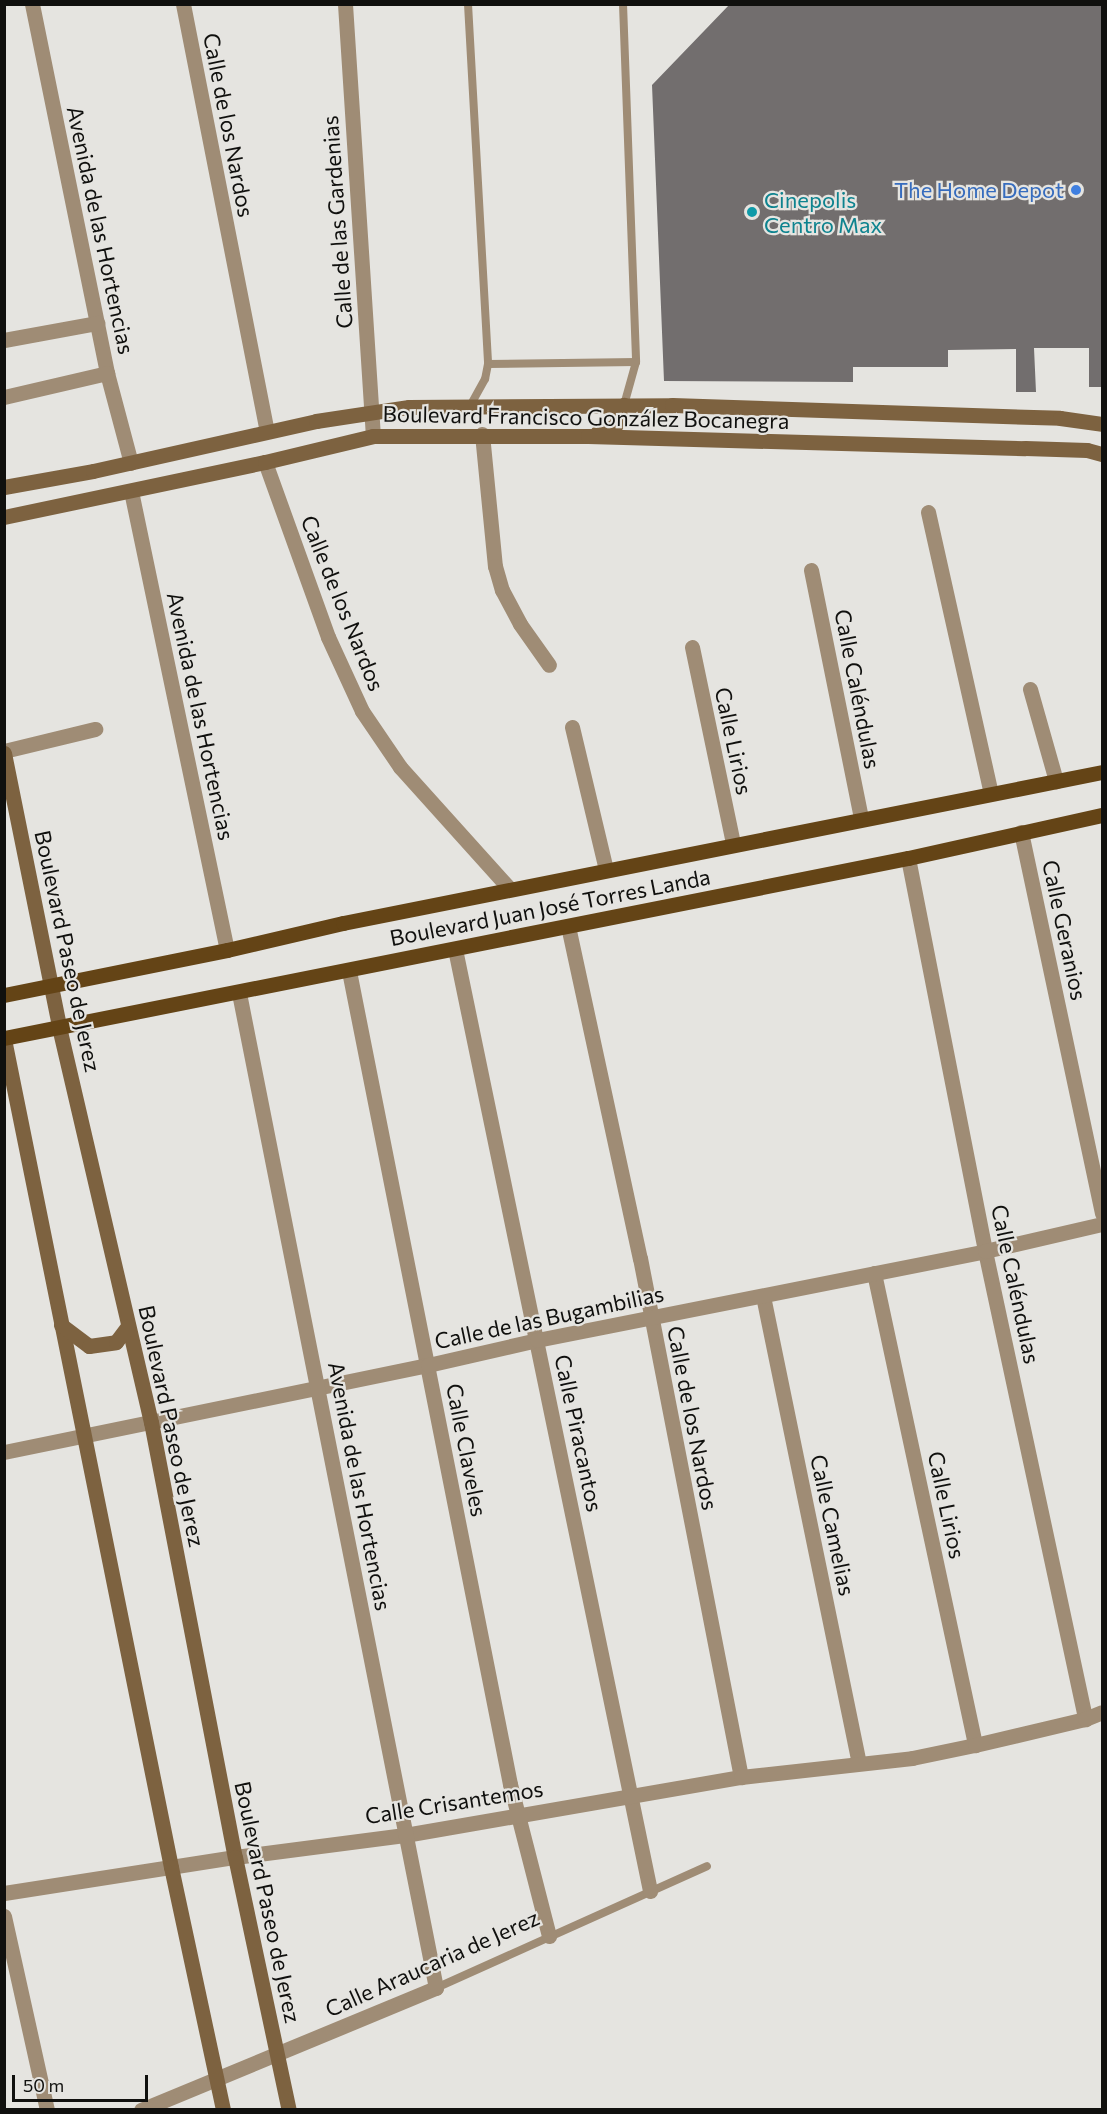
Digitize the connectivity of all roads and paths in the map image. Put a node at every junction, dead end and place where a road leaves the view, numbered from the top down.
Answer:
1 (32, 4) edge
2 (183, 4) edge
3 (345, 4) edge
4 (468, 4) edge
5 (623, 4) edge
6 (97, 323) junction
7 (4, 340) edge
8 (636, 362) junction
9 (488, 364) junction
10 (107, 373) junction
11 (4, 397) edge
12 (471, 404) junction
13 (624, 405) junction
14 (372, 411) junction
15 (1102, 424) edge
16 (267, 431) junction
17 (482, 434) junction
18 (373, 436) junction
19 (588, 436) junction
20 (1102, 454) edge
21 (265, 462) junction
22 (131, 463) junction
23 (4, 487) edge
24 (131, 491) junction
25 (928, 512) dead end
26 (4, 517) edge
27 (811, 570) dead end
28 (692, 647) dead end
29 (549, 665) dead end
30 (1030, 689) dead end
31 (572, 727) dead end
32 (95, 729) dead end
33 (4, 752) edge
34 (1102, 772) edge
35 (1056, 781) junction
36 (991, 793) junction
37 (1102, 815) edge
38 (861, 818) junction
39 (1021, 832) junction
40 (733, 844) junction
41 (908, 858) junction
42 (606, 870) junction
43 (510, 889) junction
44 (568, 926) junction
45 (455, 949) junction
46 (227, 950) junction
47 (349, 971) junction
48 (51, 986) junction
49 (239, 993) junction
50 (4, 995) edge
51 (59, 1027) junction
52 (4, 1039) edge
53 (1102, 1214) edge
54 (1102, 1224) edge
55 (985, 1251) junction
56 (874, 1273) junction
57 (762, 1296) junction
58 (650, 1317) junction
59 (61, 1325) junction
60 (128, 1326) junction
61 (537, 1340) junction
62 (428, 1365) junction
63 (318, 1388) junction
64 (151, 1422) junction
65 (84, 1437) junction
66 (4, 1452) edge
67 (1102, 1712) edge
68 (1085, 1719) junction
69 (975, 1746) junction
70 (859, 1762) junction
71 (741, 1777) junction
72 (630, 1795) junction
73 (516, 1815) junction
74 (405, 1835) junction
75 (235, 1857) junction
76 (706, 1866) dead end
77 (171, 1867) junction
78 (650, 1892) junction
79 (4, 1893) edge
80 (4, 1916) edge
81 (549, 1936) junction
82 (436, 1988) junction
83 (277, 2055) junction
84 (216, 2079) junction
85 (47, 2109) edge
86 (141, 2109) edge
87 (223, 2109) edge
88 (289, 2109) edge

1 - 6 street, Avenida de las Hortencias
2 - 16 street, Calle de los Nardos
3 - 14 street, Calle de las Gardenias
4 - 9 lane
5 - 8 lane
6 - 7 street
6 - 10 street, Avenida de las Hortencias
8 - 9 lane
8 - 13 lane
9 - 12 lane
10 - 11 street
10 - 22 street, Avenida de las Hortencias
12 - 13 main road, Boulevard Francisco González Bocanegra
12 - 14 main road, Boulevard Francisco González Bocanegra
13 - 15 main road, Boulevard Francisco González Bocanegra
13 - 19 main road
14 - 16 main road, Boulevard Francisco González Bocanegra
14 - 18 street, Calle de las Gardenias
16 - 22 main road, Boulevard Francisco González Bocanegra
17 - 18 main road, Boulevard Francisco González Bocanegra
17 - 19 main road, Boulevard Francisco González Bocanegra
17 - 29 street
18 - 21 main road, Boulevard Francisco González Bocanegra
19 - 20 main road, Boulevard Francisco González Bocanegra
21 - 24 main road, Boulevard Francisco González Bocanegra
21 - 43 street, Calle de los Nardos
22 - 23 main road, Boulevard Francisco González Bocanegra
24 - 26 main road, Boulevard Francisco González Bocanegra
24 - 46 street, Avenida de las Hortencias
25 - 36 street
27 - 38 street, Calle Caléndulas
28 - 40 street, Calle Lirios
30 - 35 street
31 - 42 street
32 - 33 street
33 - 48 main road, Boulevard Paseo de Jerez
34 - 35 main road, Boulevard Juan José Torres Landa
35 - 36 main road, Boulevard Juan José Torres Landa
36 - 38 main road, Boulevard Juan José Torres Landa
37 - 39 main road, Boulevard Juan José Torres Landa
38 - 40 main road, Boulevard Juan José Torres Landa
39 - 41 main road, Boulevard Juan José Torres Landa
39 - 53 street, Calle Geranios
40 - 42 main road, Boulevard Juan José Torres Landa
41 - 44 main road, Boulevard Juan José Torres Landa
41 - 55 street, Calle Caléndulas
42 - 43 main road, Boulevard Juan José Torres Landa
43 - 46 main road, Boulevard Juan José Torres Landa
44 - 45 main road, Boulevard Juan José Torres Landa
44 - 58 street, Calle de los Nardos
45 - 47 main road, Boulevard Juan José Torres Landa
45 - 61 street, Calle Piracantos
46 - 48 main road, Boulevard Juan José Torres Landa
47 - 49 main road, Boulevard Juan José Torres Landa
47 - 62 street, Calle Claveles
48 - 50 main road, Boulevard Juan José Torres Landa
48 - 51 main road, Boulevard Paseo de Jerez
49 - 51 main road, Boulevard Juan José Torres Landa
49 - 63 street, Avenida de las Hortencias
51 - 52 main road, Boulevard Juan José Torres Landa
51 - 60 main road, Boulevard Paseo de Jerez
52 - 59 main road
54 - 55 street, Calle de las Bugambilias
55 - 56 street, Calle de las Bugambilias
55 - 68 street, Calle Caléndulas
56 - 57 street, Calle de las Bugambilias
56 - 69 street, Calle Lirios
57 - 58 street, Calle de las Bugambilias
57 - 70 street, Calle Camelias
58 - 61 street, Calle de las Bugambilias
58 - 71 street, Calle de los Nardos
59 - 60 main road
59 - 65 main road
60 - 64 main road, Boulevard Paseo de Jerez
61 - 62 street, Calle de las Bugambilias
61 - 72 street, Calle Piracantos
62 - 63 street, Calle de las Bugambilias
62 - 73 street, Calle Claveles
63 - 64 street, Calle de las Bugambilias
63 - 74 street, Avenida de las Hortencias
64 - 65 street, Calle de las Bugambilias
64 - 75 main road, Boulevard Paseo de Jerez
65 - 66 street, Calle de las Bugambilias
65 - 77 main road
67 - 68 street
68 - 69 street
69 - 70 street, Calle Crisantemos
70 - 71 street, Calle Crisantemos
71 - 72 street, Calle Crisantemos
72 - 73 street, Calle Crisantemos
72 - 78 street, Calle Piracantos
73 - 74 street, Calle Crisantemos
73 - 81 street, Calle Claveles
74 - 75 street, Calle Crisantemos
74 - 82 street, Avenida de las Hortencias
75 - 77 street, Calle Crisantemos
75 - 83 main road, Boulevard Paseo de Jerez
76 - 78 lane, Calle Araucaria de Jerez
77 - 79 street, Calle Crisantemos
77 - 84 main road
78 - 81 lane, Calle Araucaria de Jerez
80 - 85 street
81 - 82 lane, Calle Araucaria de Jerez
82 - 83 street, Calle Araucaria de Jerez
83 - 84 street, Calle Araucaria de Jerez
83 - 88 main road, Boulevard Paseo de Jerez
84 - 86 street, Calle Araucaria de Jerez
84 - 87 main road

